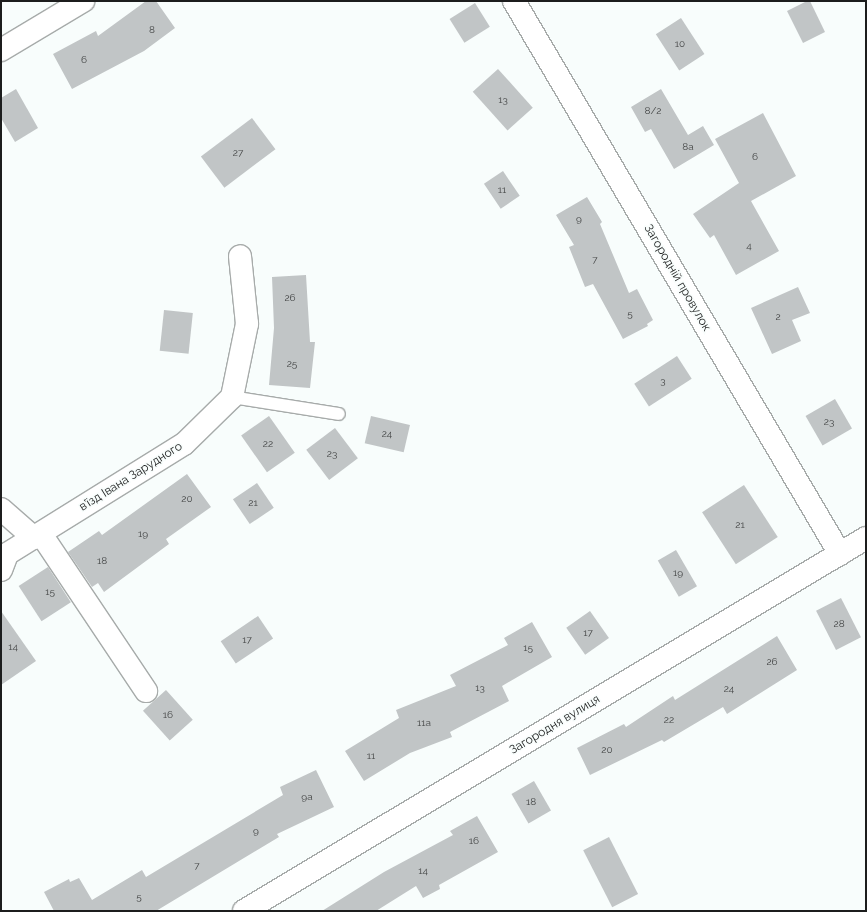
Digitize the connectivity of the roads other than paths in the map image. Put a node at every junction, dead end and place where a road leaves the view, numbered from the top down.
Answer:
1 (83, 1) edge
2 (514, 1) edge
3 (1, 50) edge
4 (240, 256) dead end
5 (232, 396) junction
6 (339, 414) dead end
7 (1, 508) edge
8 (37, 536) junction
9 (866, 538) edge
10 (840, 554) junction
11 (1, 570) edge
12 (146, 691) dead end
13 (244, 911) edge

1 - 3 street
2 - 10 street, Загородній провулок
4 - 5 street
5 - 6 lane
5 - 8 street, в’їзд Івана Зарудного
7 - 8 street
8 - 11 street, в’їзд Івана Зарудного
8 - 12 street
9 - 10 street, Загородня вулиця
10 - 13 street, Загородня вулиця

